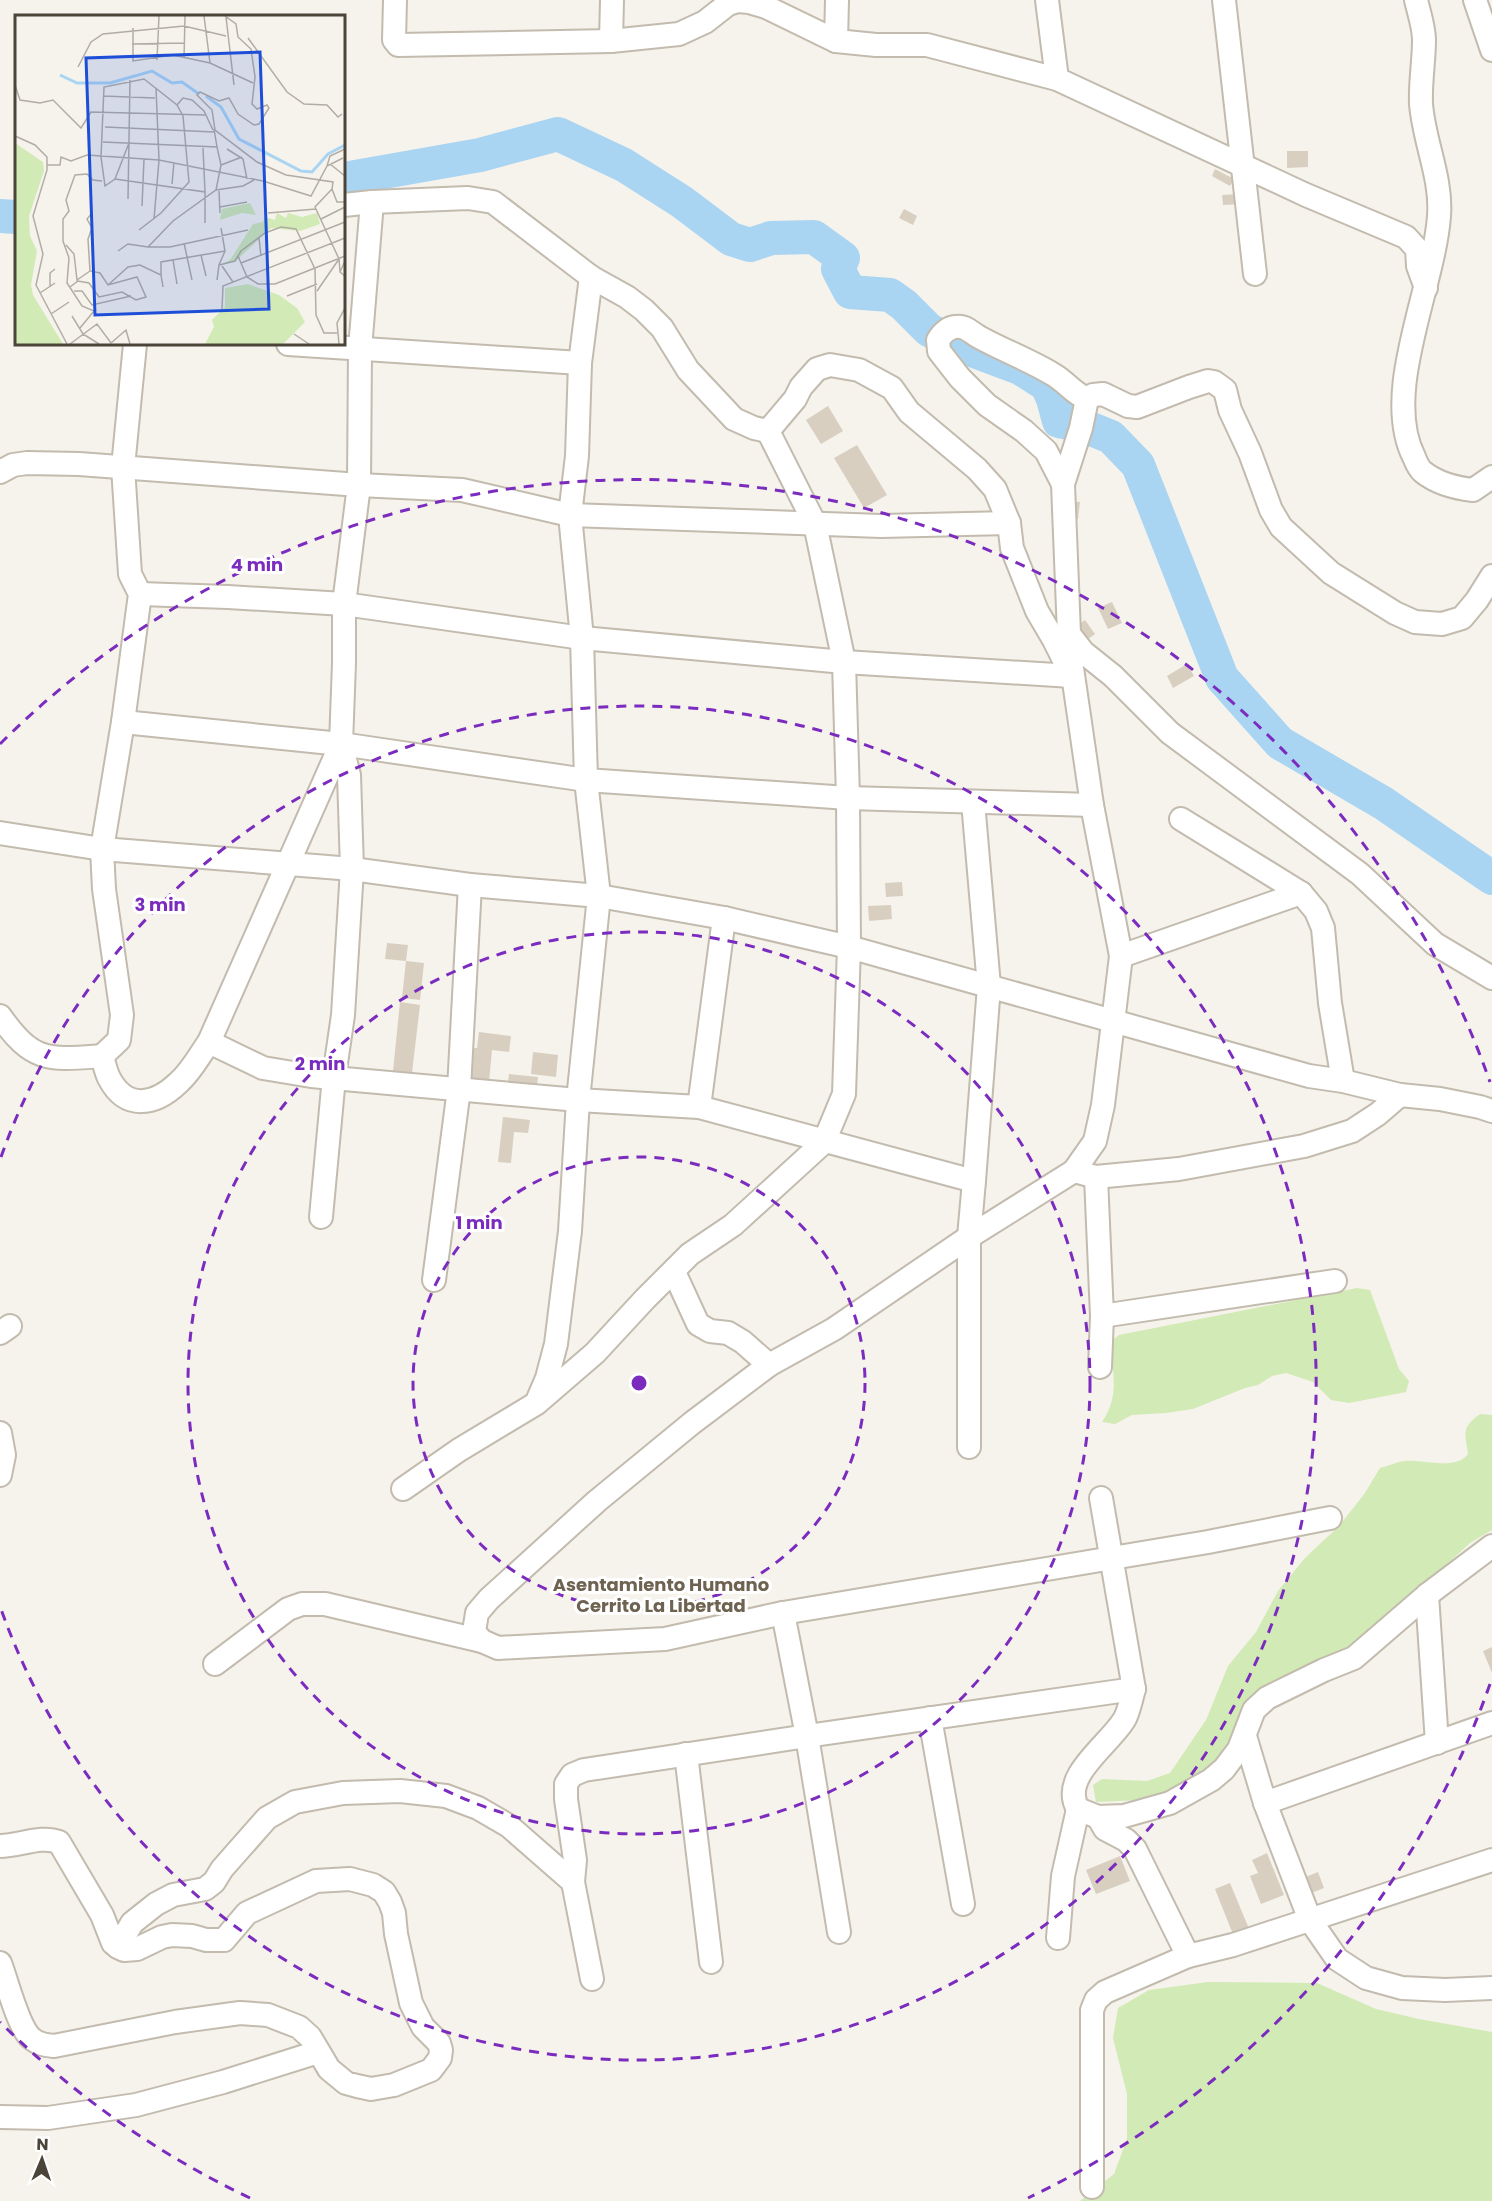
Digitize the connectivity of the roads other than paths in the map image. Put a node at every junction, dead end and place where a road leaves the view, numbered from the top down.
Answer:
1 (395, 0) edge
2 (612, 0) edge
3 (837, 0) edge
4 (1047, 0) edge
5 (1224, 0) edge
6 (1416, 0) edge
7 (1475, 0) edge
8 (611, 41) junction
9 (836, 41) junction
10 (1492, 50) edge
11 (1057, 79) junction
12 (1244, 165) junction
13 (372, 202) junction
14 (345, 206) edge
15 (1255, 274) dead end
16 (591, 277) junction
17 (1426, 288) junction
18 (135, 345) edge
19 (302, 345) edge
20 (360, 349) junction
21 (580, 363) junction
22 (1087, 399) junction
23 (768, 431) junction
24 (123, 467) junction
25 (0, 472) edge
26 (1492, 477) edge
27 (1063, 483) junction
28 (358, 485) junction
29 (570, 515) junction
30 (1009, 523) junction
31 (814, 524) junction
32 (1492, 576) edge
33 (140, 594) junction
34 (344, 604) junction
35 (1069, 634) junction
36 (582, 638) junction
37 (844, 662) junction
38 (1072, 676) junction
39 (123, 722) junction
40 (341, 744) junction
41 (586, 780) junction
42 (848, 798) junction
43 (973, 802) junction
44 (1092, 805) junction
45 (1181, 819) dead end
46 (0, 833) edge
47 (102, 849) junction
48 (288, 865) junction
49 (352, 869) junction
50 (470, 885) junction
51 (1301, 893) junction
52 (599, 897) junction
53 (724, 918) junction
54 (849, 947) junction
55 (1121, 956) junction
56 (1492, 978) edge
57 (989, 986) junction
58 (0, 1016) edge
59 (1114, 1021) junction
60 (209, 1042) junction
61 (102, 1056) junction
62 (334, 1077) junction
63 (1343, 1081) junction
64 (459, 1089) junction
65 (1400, 1095) junction
66 (578, 1100) junction
67 (699, 1107) junction
68 (1492, 1111) edge
69 (824, 1142) junction
70 (1074, 1171) junction
71 (1096, 1178) junction
72 (974, 1181) junction
73 (321, 1217) dead end
74 (969, 1237) junction
75 (674, 1272) junction
76 (434, 1280) dead end
77 (1335, 1281) dead end
78 (1102, 1316) junction
79 (769, 1365) junction
80 (1100, 1367) dead end
81 (537, 1402) junction
82 (0, 1433) edge
83 (969, 1447) dead end
84 (0, 1475) edge
85 (403, 1489) dead end
86 (1101, 1498) dead end
87 (1330, 1518) dead end
88 (1492, 1546) edge
89 (1110, 1559) junction
90 (1427, 1594) junction
91 (783, 1613) junction
92 (482, 1641) junction
93 (215, 1664) dead end
94 (1134, 1689) junction
95 (930, 1718) junction
96 (1492, 1723) edge
97 (807, 1736) junction
98 (1245, 1736) junction
99 (1437, 1743) junction
100 (686, 1754) junction
101 (1265, 1803) junction
102 (1088, 1813) junction
103 (0, 1846) edge
104 (1492, 1860) edge
105 (573, 1882) junction
106 (963, 1904) dead end
107 (1310, 1920) junction
108 (839, 1932) dead end
109 (1058, 1938) dead end
110 (118, 1947) junction
111 (1188, 1956) junction
112 (711, 1962) dead end
113 (0, 1963) edge
114 (592, 1979) dead end
115 (1492, 1988) edge
116 (318, 2052) junction
117 (0, 2117) edge
118 (1092, 2187) dead end

1 - 8 street
2 - 8 street
3 - 9 street
4 - 11 street
5 - 12 street
6 - 17 street
7 - 10 street
8 - 9 street
9 - 11 street
11 - 12 street
12 - 15 street
12 - 17 street
13 - 14 street
13 - 16 street
13 - 20 street
16 - 21 street
16 - 23 street
17 - 26 street
18 - 24 street
19 - 20 street
20 - 21 street
20 - 28 street
21 - 29 street
22 - 27 street
22 - 27 street
22 - 32 street
23 - 30 street
23 - 31 street
24 - 25 street
24 - 28 street
24 - 33 street
27 - 35 street
28 - 29 street
28 - 34 street
29 - 31 street
29 - 36 street
30 - 31 street
30 - 38 street
31 - 37 street
33 - 34 street
33 - 39 street
34 - 36 street
34 - 40 street
35 - 38 street
35 - 56 street
36 - 37 street
36 - 41 street
37 - 38 street
37 - 42 street
38 - 44 street
39 - 40 street
39 - 47 street
40 - 41 street
40 - 48 street
40 - 49 street
41 - 42 street
41 - 52 street
42 - 43 street
42 - 54 street
43 - 44 street
43 - 57 street
44 - 55 street
45 - 51 street
46 - 47 street
47 - 48 street
47 - 61 street
48 - 49 street
48 - 60 street
49 - 50 street
49 - 62 street
50 - 52 street
50 - 64 street
51 - 55 street
51 - 63 street
52 - 53 street
52 - 66 street
53 - 54 street
53 - 67 street
54 - 57 street
54 - 69 street
55 - 59 street
57 - 59 street
57 - 72 street
58 - 61 street
59 - 63 street
59 - 70 street
60 - 61 street
60 - 62 street
62 - 64 street
62 - 73 street
63 - 65 street
64 - 66 street
64 - 76 street
65 - 68 street
65 - 71 street
66 - 67 street
66 - 81 street
67 - 69 street
69 - 72 street
69 - 75 street
70 - 71 street
70 - 74 street
71 - 78 street
72 - 74 street
74 - 79 street
74 - 83 street
75 - 79 street
75 - 81 street
77 - 78 street
78 - 80 street
79 - 92 street
81 - 85 street
82 - 84 street
86 - 89 street
87 - 89 street
88 - 90 street
89 - 91 street
89 - 94 street
90 - 98 street
90 - 99 street
91 - 92 street
91 - 97 street
92 - 93 street
94 - 95 street
94 - 102 street
95 - 97 street
95 - 106 street
96 - 99 street
97 - 100 street
97 - 108 street
98 - 101 street
98 - 102 street
99 - 101 street
100 - 105 street
100 - 112 street
101 - 107 street
102 - 109 street
102 - 111 street
103 - 110 street
104 - 107 street
105 - 110 street
105 - 114 street
107 - 111 street
107 - 115 street
110 - 116 street
111 - 118 street
113 - 116 street
116 - 117 street

